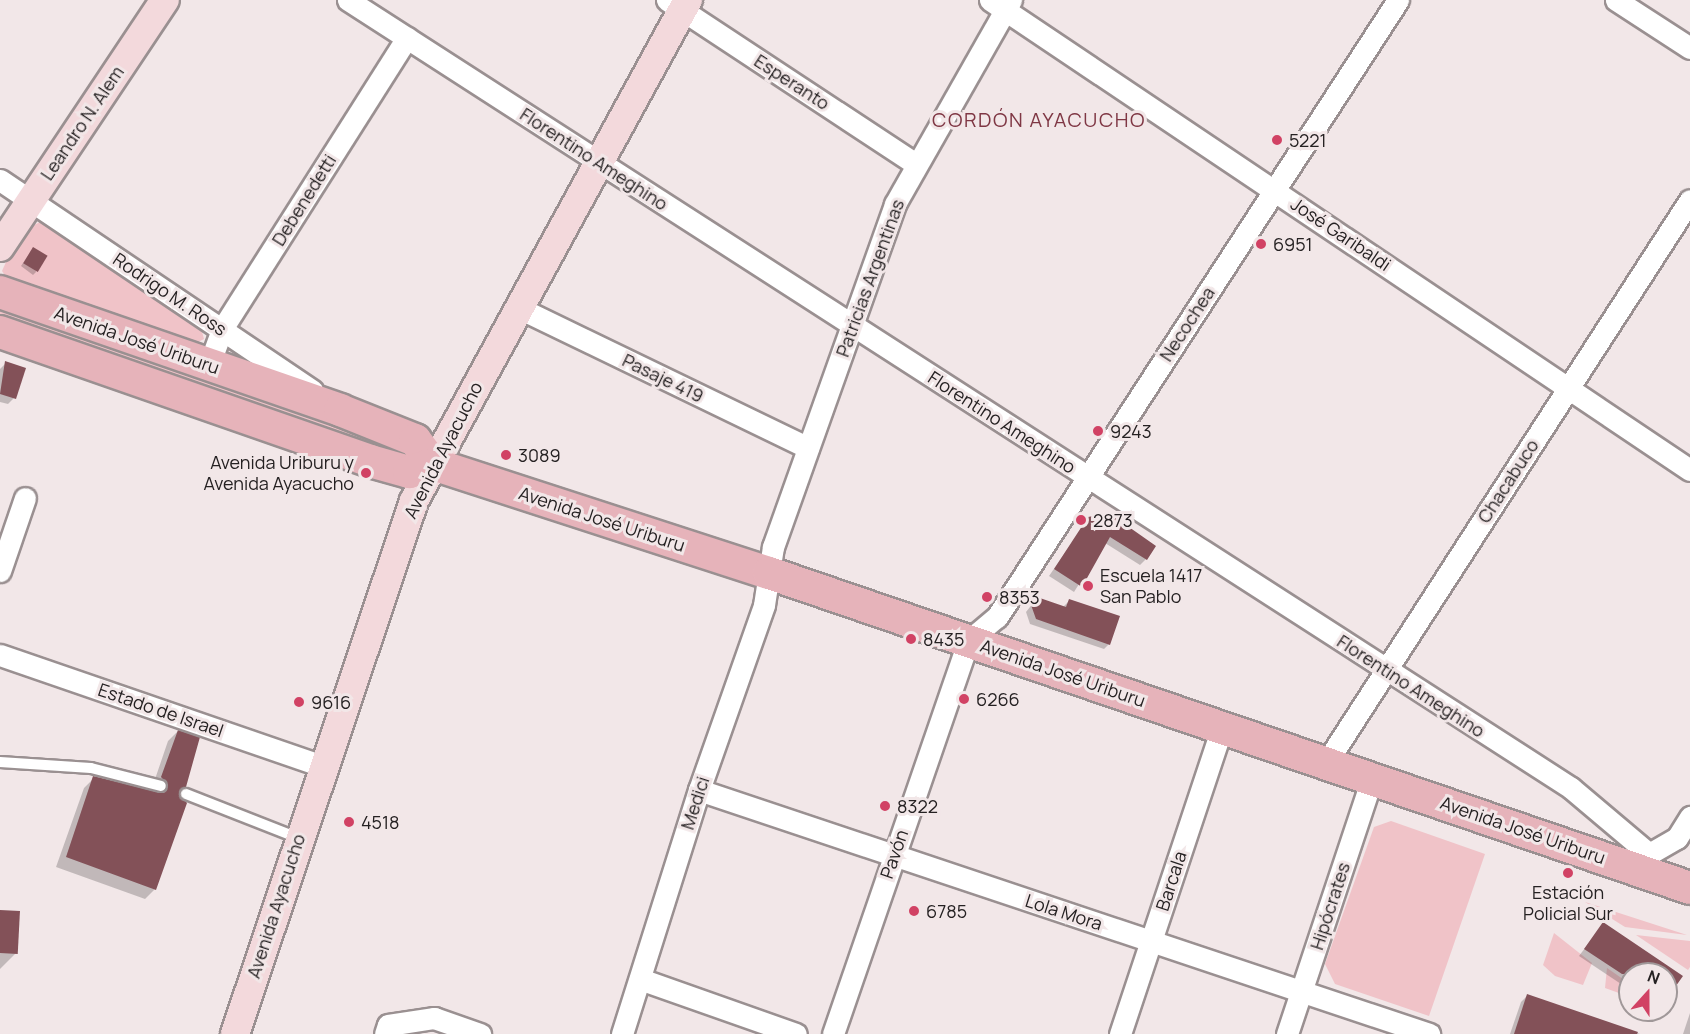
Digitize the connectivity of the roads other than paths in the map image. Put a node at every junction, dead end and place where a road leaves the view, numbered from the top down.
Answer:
1 (165, 0) edge
2 (348, 0) edge
3 (1398, 0) edge
4 (1616, 0) edge
5 (679, 3) edge
6 (1002, 3) edge
7 (407, 38) junction
8 (1690, 48) edge
9 (597, 162) junction
10 (916, 164) junction
11 (0, 180) edge
12 (1275, 189) junction
13 (31, 200) junction
14 (1690, 200) edge
15 (0, 247) edge
16 (0, 292) edge
17 (519, 308) junction
18 (853, 324) junction
19 (222, 329) junction
20 (0, 332) edge
21 (209, 365) junction
22 (1568, 389) junction
23 (340, 410) junction
24 (808, 448) junction
25 (436, 459) junction
26 (1690, 470) edge
27 (1087, 478) junction
28 (25, 498) dead end
29 (0, 571) edge
30 (769, 573) junction
31 (968, 641) junction
32 (0, 655) edge
33 (1386, 670) junction
34 (1222, 727) junction
35 (0, 762) edge
36 (1326, 763) junction
37 (323, 766) junction
38 (1372, 778) junction
39 (160, 786) dead end
40 (699, 790) junction
41 (186, 794) dead end
42 (1690, 817) edge
43 (298, 838) junction
44 (894, 855) junction
45 (1647, 863) junction
46 (1690, 888) edge
47 (1151, 941) junction
48 (639, 980) junction
49 (1301, 992) junction
50 (386, 1030) edge
51 (236, 1034) edge
52 (480, 1034) edge
53 (622, 1034) edge
54 (796, 1034) edge
55 (833, 1034) edge
56 (1120, 1034) edge
57 (1287, 1034) edge
58 (1429, 1034) edge

1 - 13 main road, Leandro N. Alem
2 - 7 street, Florentino Ameghino
3 - 12 street, Necochea
4 - 8 street
5 - 9 main road, Avenida Ayacucho
5 - 10 street, Esperanto
6 - 10 street, Patricias Argentinas
6 - 12 street, José Garibaldi
7 - 9 street, Florentino Ameghino
7 - 19 street, Debenedetti
9 - 17 main road, Avenida Ayacucho
9 - 18 street, Florentino Ameghino
10 - 18 street, Patricias Argentinas
11 - 13 street, Rodrigo M. Ross
12 - 22 street, José Garibaldi
12 - 27 street, Necochea
13 - 15 main road, Leandro N. Alem
13 - 19 street, Rodrigo M. Ross
14 - 22 street, Chacabuco
16 - 21 main road, Avenida José Uriburu
17 - 24 street, Pasaje 419
17 - 25 main road, Avenida Ayacucho
18 - 24 street, Patricias Argentinas
18 - 27 street, Florentino Ameghino
19 - 21 street, Debenedetti
19 - 23 street, Rodrigo M. Ross
20 - 25 main road, Avenida José Uriburu
21 - 23 main road, Avenida José Uriburu
22 - 26 street, José Garibaldi
22 - 33 street, Chacabuco
23 - 25 main road, Avenida José Uriburu
24 - 30 street, Patricias Argentinas
25 - 30 main road, Avenida José Uriburu
25 - 37 main road, Avenida Ayacucho
27 - 31 street, Necochea
27 - 33 street, Florentino Ameghino
28 - 29 street
30 - 31 main road, Avenida José Uriburu
30 - 40 street, Medici
31 - 34 main road, Avenida José Uriburu
31 - 44 street, Pavón
32 - 37 street, Estado de Israel
33 - 36 street, Chacabuco
33 - 45 street, Florentino Ameghino
34 - 36 main road, Avenida José Uriburu
34 - 47 street, Barcala
35 - 39 lane
36 - 38 main road, Avenida José Uriburu
37 - 43 main road, Avenida Ayacucho
38 - 45 main road, Avenida José Uriburu
38 - 49 street, Hipócrates
40 - 44 street, Lola Mora
40 - 48 street, Medici
41 - 43 lane
42 - 45 street
43 - 51 main road, Avenida Ayacucho
44 - 47 street, Lola Mora
44 - 55 street, Pavón
45 - 46 main road, Avenida José Uriburu
47 - 49 street, Lola Mora
47 - 56 street, Barcala
48 - 53 street, Medici
48 - 54 street
49 - 57 street, Hipócrates
49 - 58 street, Lola Mora
50 - 52 street

